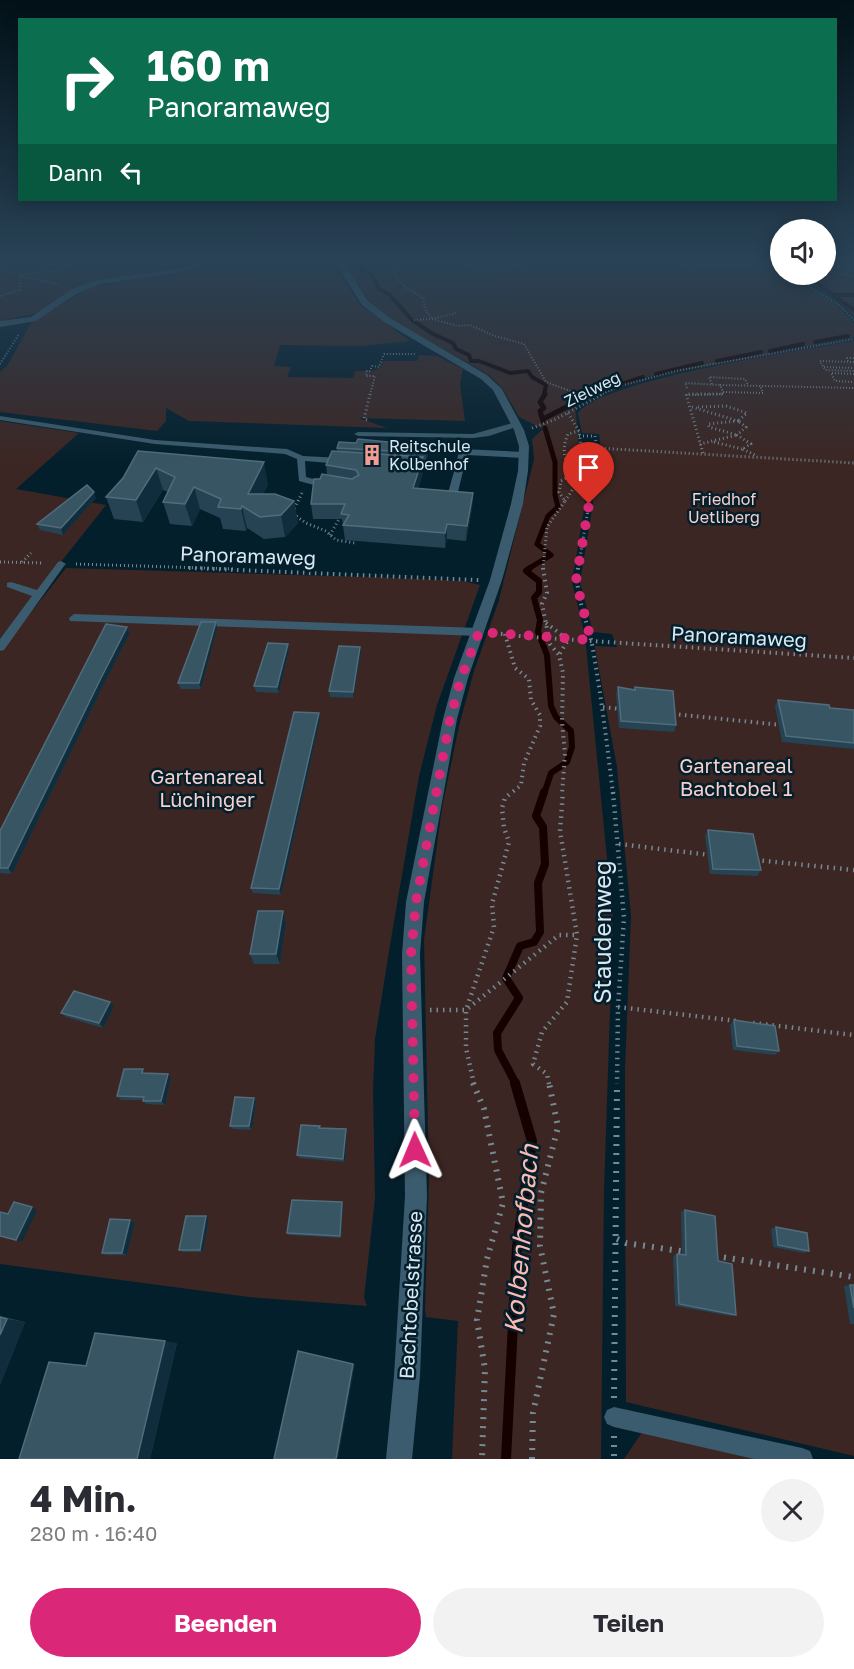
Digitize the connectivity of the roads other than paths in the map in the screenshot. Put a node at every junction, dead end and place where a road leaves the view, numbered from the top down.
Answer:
1 (400, 328) edge
2 (0, 418) edge
3 (518, 427) junction
4 (358, 434) dead end
5 (167, 442) junction
6 (159, 450) edge
7 (524, 456) junction
8 (301, 458) junction
9 (347, 461) edge
10 (393, 465) edge
11 (460, 465) junction
12 (343, 488) edge
13 (451, 500) edge
14 (61, 564) road end
15 (11, 585) dead end
16 (38, 594) junction
17 (74, 618) dead end
18 (479, 632) junction
19 (0, 647) edge
20 (614, 1417) road end
21 (399, 1459) edge
22 (802, 1459) edge

1 - 3 street, Bachtobelstrasse
2 - 5 lane
3 - 4 lane
3 - 7 street, Bachtobelstrasse
5 - 6 lane
5 - 8 lane
7 - 11 lane
7 - 18 street, Bachtobelstrasse
8 - 9 lane
8 - 12 lane
10 - 11 lane
11 - 13 lane
14 - 16 lane
15 - 16 lane
16 - 19 lane
17 - 18 lane
18 - 21 street, Bachtobelstrasse
20 - 22 lane

